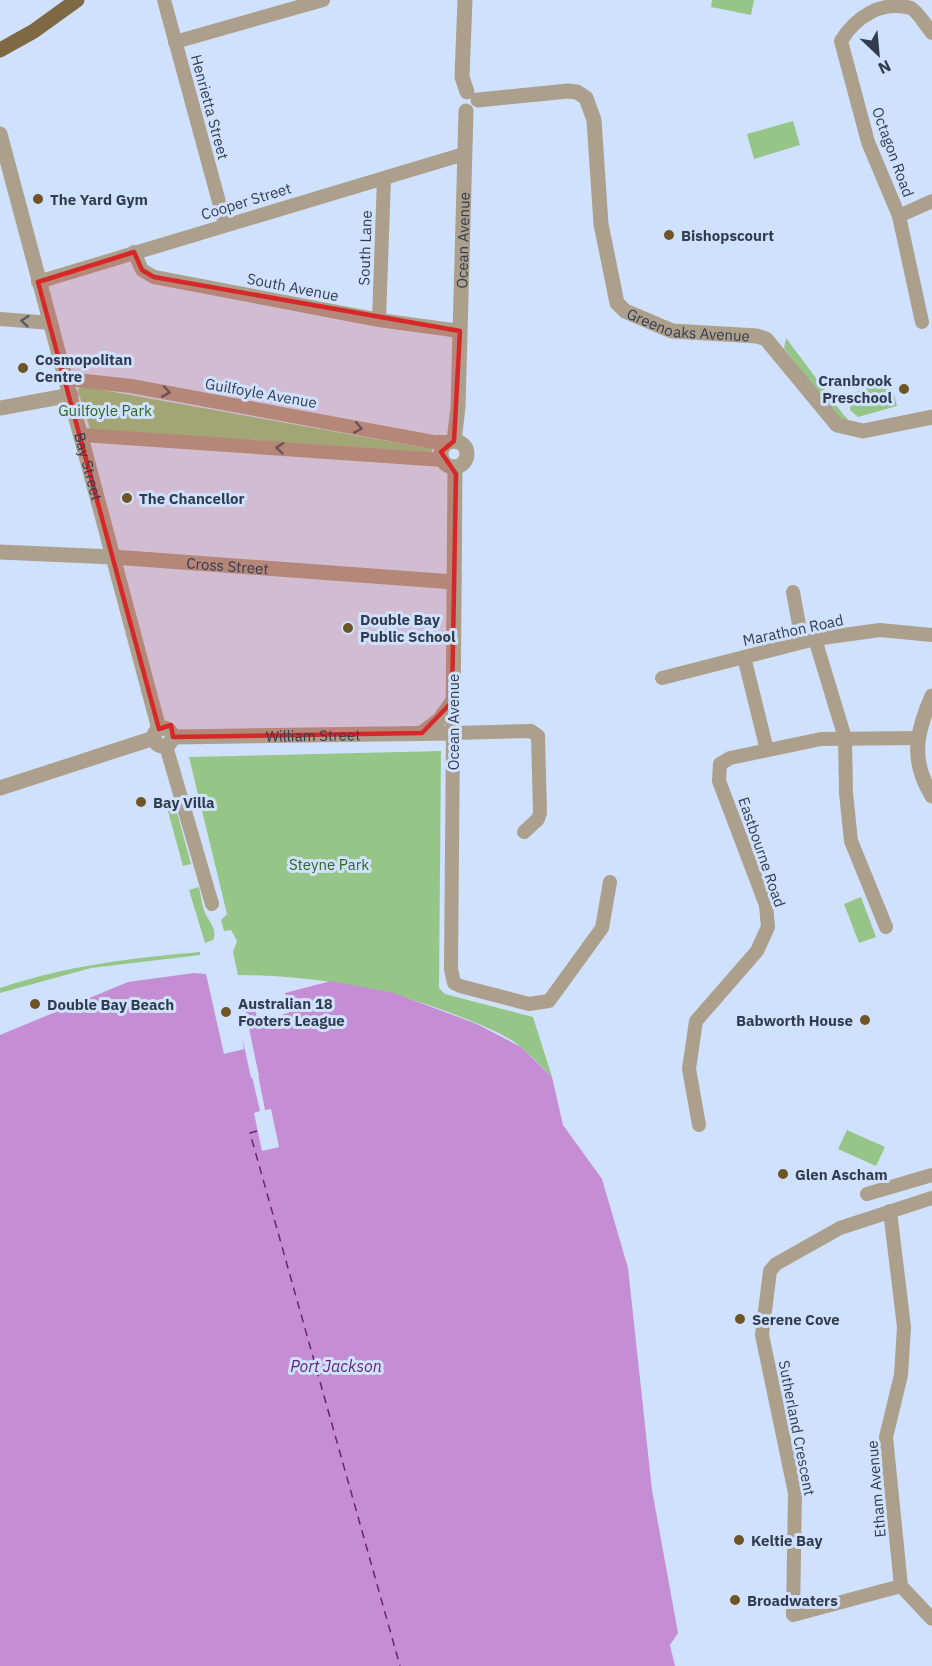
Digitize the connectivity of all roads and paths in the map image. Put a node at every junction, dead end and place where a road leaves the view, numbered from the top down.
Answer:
1 (77, 0) edge
2 (164, 0) edge
3 (323, 0) edge
4 (465, 0) edge
5 (932, 33) edge
6 (175, 42) junction
7 (0, 50) edge
8 (472, 96) junction
9 (0, 134) edge
10 (464, 154) junction
11 (384, 178) junction
12 (932, 201) edge
13 (899, 216) junction
14 (225, 224) junction
15 (134, 252) junction
16 (38, 282) junction
17 (0, 319) edge
18 (379, 320) junction
19 (922, 322) dead end
20 (51, 323) junction
21 (460, 331) junction
22 (67, 378) junction
23 (71, 395) junction
24 (0, 408) edge
25 (932, 417) edge
26 (81, 435) junction
27 (452, 441) junction
28 (449, 463) junction
29 (0, 552) edge
30 (113, 556) junction
31 (454, 582) junction
32 (793, 592) dead end
33 (932, 635) edge
34 (808, 640) junction
35 (744, 657) junction
36 (662, 678) dead end
37 (932, 696) edge
38 (452, 702) junction
39 (453, 733) junction
40 (423, 734) junction
41 (163, 738) junction
42 (845, 738) junction
43 (917, 738) junction
44 (767, 750) junction
45 (0, 788) edge
46 (932, 796) edge
47 (525, 832) dead end
48 (610, 882) dead end
49 (212, 904) dead end
50 (886, 927) dead end
51 (699, 1125) dead end
52 (932, 1176) edge
53 (867, 1194) dead end
54 (932, 1198) edge
55 (890, 1211) junction
56 (901, 1586) junction
57 (932, 1619) edge

1 - 7 main road
2 - 6 street, Henrietta Street
3 - 6 street
4 - 8 street
5 - 13 street, Octagon Road
6 - 14 street, Henrietta Street
8 - 10 street, Ocean Avenue
8 - 25 street, Greenoaks Avenue
9 - 16 street, Bay Street
10 - 11 street, Cooper Street
10 - 21 street, Ocean Avenue
11 - 14 street, Cooper Street
11 - 18 street, South Lane
12 - 13 street
13 - 19 street
14 - 15 street, Cooper Street
15 - 16 street, Cooper Street
15 - 18 street, South Avenue
16 - 20 street, Bay Street
20 -> 17 street
18 - 21 street, South Avenue
20 - 22 street, Bay Street
21 - 27 street, Ocean Avenue
22 - 23 street, Bay Street
22 -> 27 street, Guilfoyle Avenue
23 - 24 street
23 - 26 street, Bay Street
28 -> 26 street
26 - 30 street, Bay Street
27 - 28 street
27 - 28 street
28 - 31 street, Ocean Avenue
29 - 30 street, Cross Street
30 - 31 street, Cross Street
30 - 41 street, Bay Street
31 - 38 street, Ocean Avenue
32 - 34 street
33 - 34 street, Marathon Road
34 - 35 street, Marathon Road
34 - 42 street
35 - 36 street, Marathon Road
35 - 44 street
37 - 43 street
38 - 39 street, Ocean Avenue
38 - 40 street
39 - 40 street, William Street
39 - 47 street
39 - 48 street, Ocean Avenue
40 - 41 street, William Street
41 - 45 street, William Street
41 - 49 street, Bay Street
42 - 43 street, Eastbourne Road
42 - 44 street, Eastbourne Road
42 - 50 street
43 - 46 street
44 - 51 street, Eastbourne Road
52 - 53 street
54 - 55 street
55 - 56 street, Etham Avenue
55 - 56 street, Sutherland Crescent
56 - 57 street

